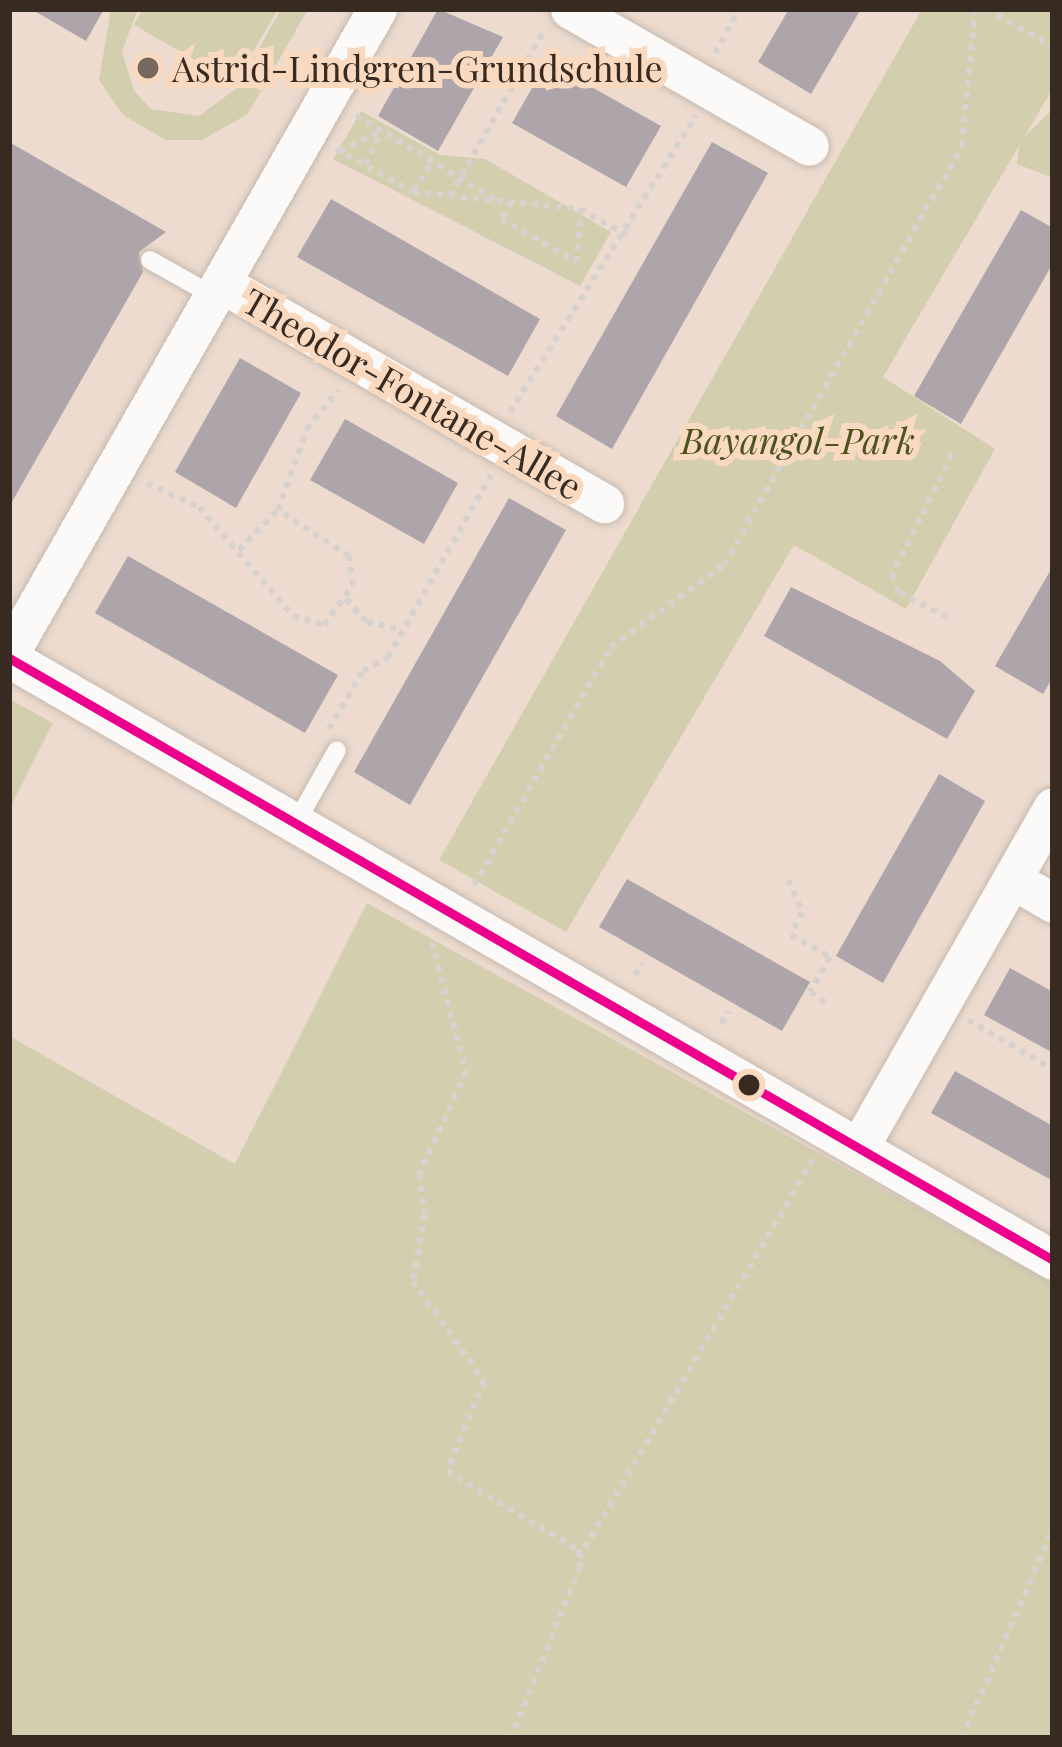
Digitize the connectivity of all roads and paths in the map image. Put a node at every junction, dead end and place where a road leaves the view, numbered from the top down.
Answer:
1 (377, 9) edge
2 (556, 9) edge
3 (570, 9) edge
4 (739, 9) edge
5 (975, 9) edge
6 (987, 9) edge
7 (1053, 47) edge
8 (705, 86) junction
9 (347, 110) dead end
10 (383, 130) junction
11 (328, 144) dead end
12 (809, 146) dead end
13 (340, 151) junction
14 (434, 159) junction
15 (364, 164) junction
16 (462, 175) junction
17 (413, 192) junction
18 (450, 196) junction
19 (493, 200) junction
20 (511, 202) junction
21 (580, 208) junction
22 (627, 235) junction
23 (150, 260) dead end
24 (218, 290) junction
25 (355, 361) junction
26 (500, 445) junction
27 (952, 454) dead end
28 (138, 479) dead end
29 (604, 503) dead end
30 (278, 510) junction
31 (238, 550) junction
32 (346, 598) junction
33 (953, 620) dead end
34 (403, 631) junction
35 (9, 656) edge
36 (330, 745) joint
37 (1053, 807) edge
38 (297, 821) junction
39 (1012, 879) junction
40 (788, 880) dead end
41 (459, 894) junction
42 (1053, 903) edge
43 (642, 963) dead end
44 (635, 975) dead end
45 (827, 1004) dead end
46 (940, 1005) junction
47 (729, 1011) dead end
48 (721, 1023) dead end
49 (1053, 1069) edge
50 (845, 1138) junction
51 (1053, 1260) edge
52 (1053, 1529) edge
53 (579, 1558) junction
54 (512, 1738) edge
55 (962, 1738) edge

1 - 24 street, Theodor-Fontane-Allee
2 - 16 path
3 - 8 street
4 - 8 path
5 - 41 path
6 - 7 path
8 - 12 street
8 - 22 path
9 - 10 path
10 - 13 path
10 - 14 path
10 - 15 path
11 - 13 path
13 - 15 path
14 - 16 path
14 - 17 path
15 - 17 path
16 - 18 path
16 - 19 path
17 - 18 path
18 - 19 path
19 - 20 path
20 - 21 path
20 - 21 path
21 - 22 path
22 - 26 path
23 - 24 lane
24 - 25 street, Theodor-Fontane-Allee
24 - 35 street, Theodor-Fontane-Allee
25 - 26 street, Theodor-Fontane-Allee
25 - 30 path
26 - 29 street, Theodor-Fontane-Allee
26 - 34 path
27 - 33 path
28 - 31 path
30 - 31 path
30 - 32 path
31 - 32 path
32 - 34 path
34 - 36 path
35 - 38 street
36 - 38 lane
37 - 39 street
38 - 41 street
39 - 42 street
39 - 46 street
40 - 45 path
41 - 50 street
41 - 53 path
43 - 44 path
46 - 49 path
46 - 50 street
47 - 48 path
50 - 51 street
50 - 53 path
52 - 55 path
53 - 54 path

